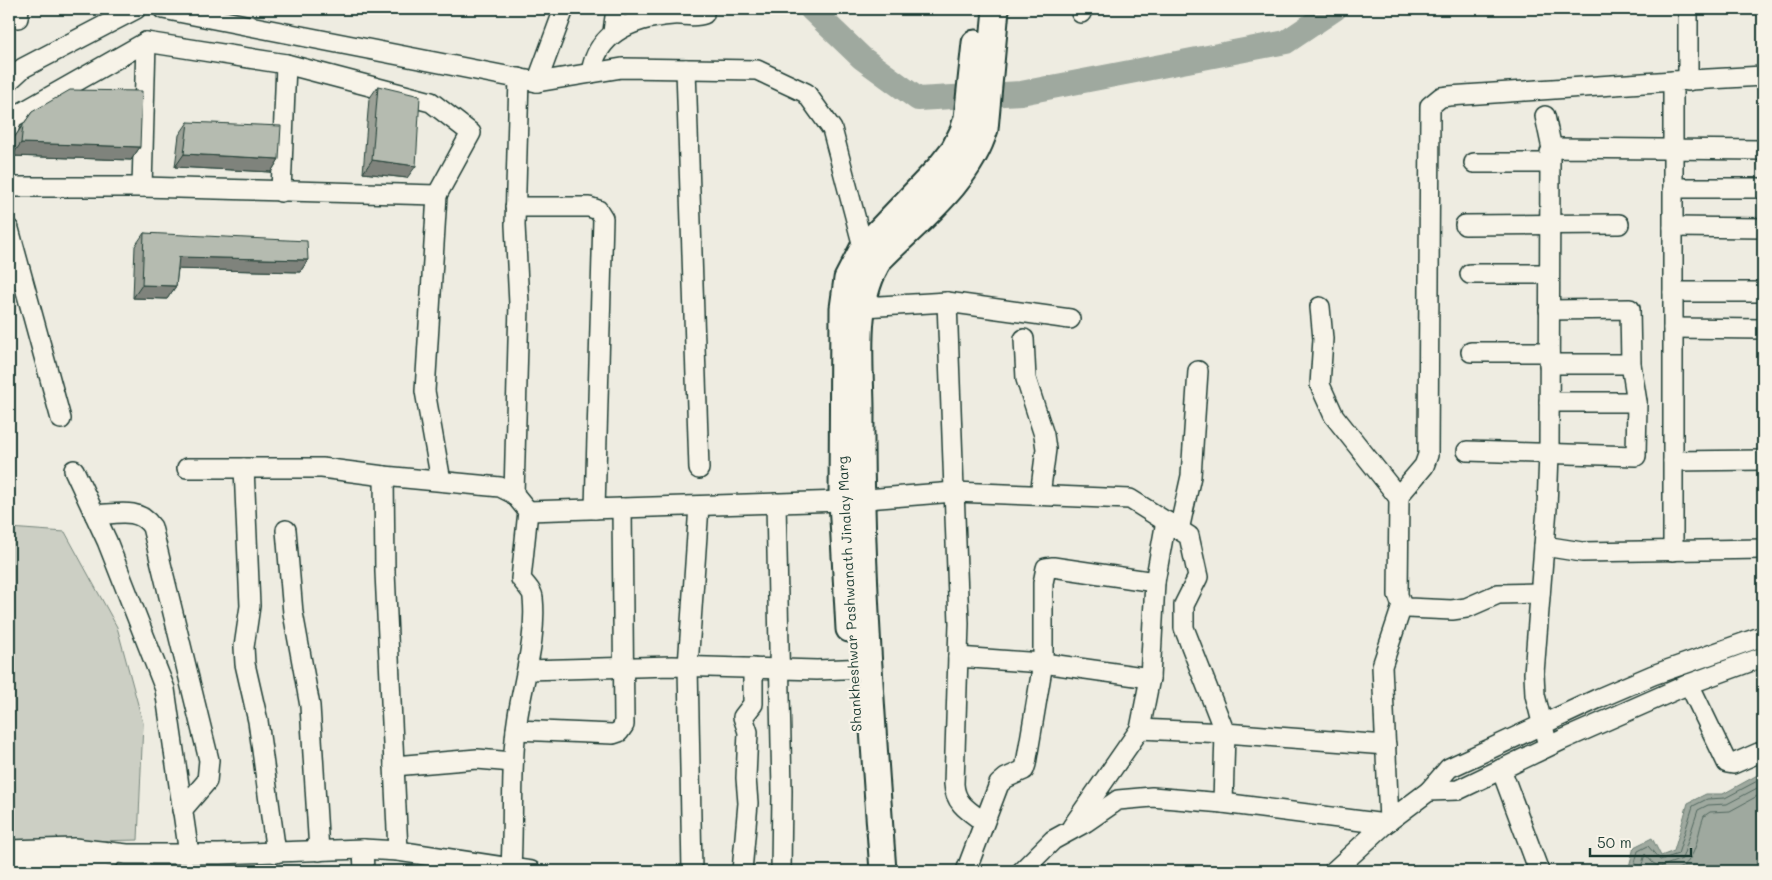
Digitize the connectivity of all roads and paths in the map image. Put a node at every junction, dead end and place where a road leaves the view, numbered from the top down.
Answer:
1 (136, 9) edge
2 (163, 9) edge
3 (564, 9) edge
4 (616, 9) edge
5 (704, 9) edge
6 (980, 9) edge
7 (996, 9) edge
8 (1688, 9) edge
9 (669, 12) edge
10 (613, 32) junction
11 (146, 42) junction
12 (983, 45) junction
13 (286, 64) junction
14 (686, 69) junction
15 (591, 73) junction
16 (1763, 76) edge
17 (519, 78) junction
18 (9, 81) edge
19 (1680, 81) junction
20 (537, 82) junction
21 (1545, 116) dead end
22 (976, 124) junction
23 (9, 128) edge
24 (1673, 148) junction
25 (1763, 150) edge
26 (1550, 156) junction
27 (1474, 163) dead end
28 (9, 187) edge
29 (142, 187) junction
30 (1673, 188) junction
31 (1763, 188) edge
32 (281, 192) junction
33 (437, 195) junction
34 (515, 207) junction
35 (1550, 224) junction
36 (1619, 224) dead end
37 (1465, 225) dead end
38 (1673, 227) junction
39 (1763, 228) edge
40 (9, 229) edge
41 (863, 248) junction
42 (871, 273) junction
43 (1470, 274) dead end
44 (1549, 274) junction
45 (1673, 292) junction
46 (1763, 292) edge
47 (947, 302) junction
48 (863, 307) junction
49 (1320, 308) dead end
50 (1549, 310) junction
51 (1070, 319) dead end
52 (1673, 328) junction
53 (1763, 329) edge
54 (1024, 339) dead end
55 (1471, 352) dead end
56 (1550, 358) junction
57 (1631, 364) junction
58 (1198, 371) dead end
59 (1550, 402) junction
60 (1637, 402) junction
61 (61, 419) dead end
62 (1467, 451) dead end
63 (1549, 453) junction
64 (1763, 460) edge
65 (1673, 461) junction
66 (187, 468) dead end
67 (244, 468) junction
68 (699, 468) dead end
69 (74, 470) dead end
70 (384, 476) junction
71 (441, 481) junction
72 (954, 492) junction
73 (514, 494) junction
74 (1040, 495) junction
75 (1400, 498) junction
76 (851, 500) junction
77 (776, 503) junction
78 (699, 506) junction
79 (622, 508) junction
80 (595, 509) junction
81 (528, 511) junction
82 (95, 515) junction
83 (1173, 525) junction
84 (286, 530) dead end
85 (1544, 546) junction
86 (1763, 549) edge
87 (1673, 551) junction
88 (1155, 582) junction
89 (1540, 593) junction
90 (1402, 606) junction
91 (1763, 636) edge
92 (958, 657) junction
93 (1763, 657) edge
94 (1043, 663) junction
95 (688, 666) junction
96 (622, 668) junction
97 (752, 668) junction
98 (860, 668) junction
99 (780, 669) junction
100 (527, 670) junction
101 (1150, 678) junction
102 (1689, 684) junction
103 (1541, 725) junction
104 (516, 730) junction
105 (1140, 730) junction
106 (1225, 733) junction
107 (1386, 745) junction
108 (1548, 746) junction
109 (1763, 751) edge
110 (514, 762) junction
111 (394, 766) junction
112 (1501, 769) junction
113 (1429, 790) junction
114 (1223, 803) junction
115 (182, 810) junction
116 (984, 822) junction
117 (1387, 822) junction
118 (1070, 831) junction
119 (363, 849) junction
120 (9, 850) edge
121 (319, 851) junction
122 (398, 851) junction
123 (276, 853) junction
124 (127, 854) junction
125 (190, 854) junction
126 (220, 863) edge
127 (9, 868) edge
128 (1340, 869) edge
129 (521, 870) edge
130 (364, 871) edge
131 (692, 871) edge
132 (742, 871) edge
133 (782, 871) edge
134 (866, 871) edge
135 (883, 871) edge
136 (966, 871) edge
137 (1022, 871) edge
138 (1539, 871) edge

1 - 18 street
2 - 17 street
3 - 20 street
4 - 10 street
5 - 9 street
6 - 12 main road
7 - 12 main road
8 - 19 street
9 - 10 street
10 - 15 street
11 - 13 street
11 - 23 street
11 - 29 street
12 - 22 main road
13 - 32 street
13 - 33 street
14 - 15 street
14 - 41 street
14 - 68 street
15 - 20 street
16 - 19 street
17 - 20 street
17 - 34 street
19 - 24 street
19 - 75 street
21 - 26 street
22 - 41 main road, Shankheshwar Pashwanath Jinalay Marg
22 - 42 main road
24 - 25 street
24 - 26 street
24 - 30 street
26 - 27 street
26 - 35 street
28 - 29 street
29 - 32 street
30 - 31 street
30 - 38 street
32 - 33 street
33 - 71 street
34 - 73 street
34 - 80 street
35 - 36 street
35 - 37 street
35 - 44 street
38 - 39 street
38 - 45 street
40 - 61 street
41 - 42 street
41 - 76 main road, Shankheshwar Pashwanath Jinalay Marg
42 - 48 main road
43 - 44 street
44 - 50 street
45 - 46 street
45 - 52 street
47 - 48 street
47 - 51 street
47 - 72 street
48 - 76 main road
49 - 75 street
50 - 56 street
50 - 57 street
52 - 53 street
52 - 65 street
54 - 74 street
55 - 56 street
56 - 57 street
56 - 59 street
57 - 60 street
58 - 83 street
59 - 60 street
59 - 63 street
60 - 63 street
62 - 63 street
63 - 85 street
64 - 65 street
65 - 87 street
66 - 67 street
67 - 70 street
67 - 123 street
69 - 82 street
70 - 71 street
70 - 111 street
71 - 73 street
72 - 74 street
72 - 76 street
72 - 92 street
73 - 81 street
74 - 83 street
75 - 90 street
76 - 77 street
76 - 98 main road
77 - 78 street
77 - 99 street
78 - 79 street
78 - 95 street
79 - 80 street
79 - 96 street
80 - 81 street
81 - 100 street
82 - 115 street
82 - 115 street
83 - 88 street
83 - 106 street
84 - 121 street
85 - 87 street
85 - 89 street
86 - 87 street
88 - 94 street
88 - 101 street
89 - 90 street
89 - 103 street
90 - 107 street
91 - 103 street
92 - 94 street
92 - 116 street
93 - 102 street
94 - 101 street
94 - 116 street
95 - 96 street
95 - 97 street
95 - 131 street
96 - 100 street
96 - 104 street
97 - 99 street
97 - 132 street
98 - 99 street
98 - 134 main road, Shankheshwar Pashwanath Jinalay Marg
98 - 135 main road
99 - 133 street
100 - 104 street
101 - 105 street
102 - 108 street
102 - 109 street
103 - 108 street
103 - 113 street
104 - 110 street
105 - 106 street
105 - 118 street
106 - 107 street
106 - 114 street
107 - 117 street
108 - 112 street
110 - 111 street
110 - 129 street
111 - 122 street
112 - 113 street
112 - 138 street
113 - 117 street
114 - 117 street
114 - 118 street
115 - 125 street
116 - 136 street
117 - 128 street
118 - 137 street
119 - 121 street
119 - 122 street
119 - 130 street
120 - 124 street
121 - 123 street
122 - 129 street
123 - 126 street
124 - 125 street
124 - 127 street
125 - 126 street

